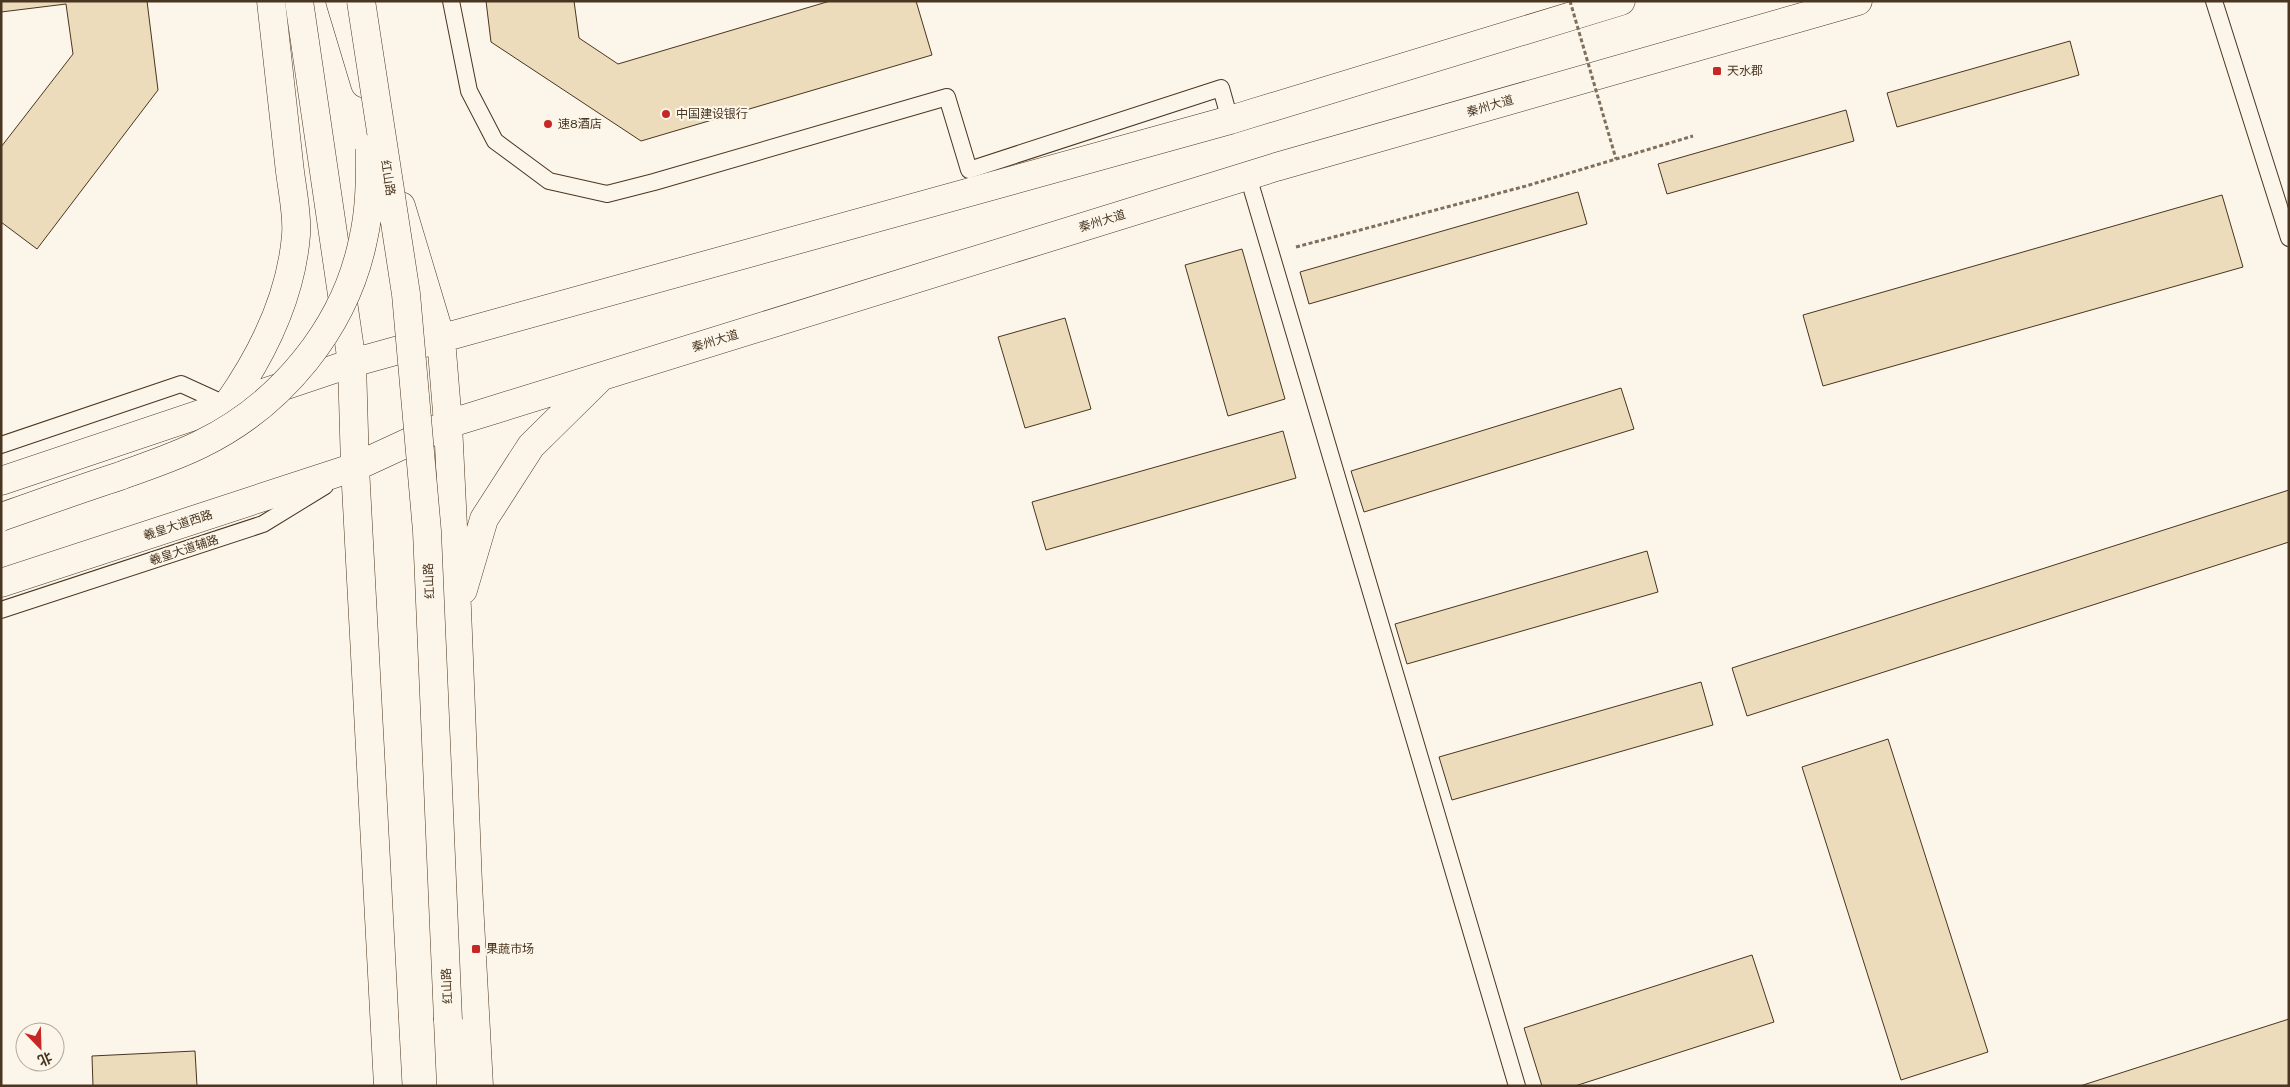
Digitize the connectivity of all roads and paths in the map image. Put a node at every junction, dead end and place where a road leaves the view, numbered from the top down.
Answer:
1 (271, 1) edge
2 (299, 1) edge
3 (340, 1) edge
4 (361, 1) edge
5 (451, 1) edge
6 (1570, 1) edge
7 (1621, 1) edge
8 (1858, 1) edge
9 (2214, 1) edge
10 (370, 60) junction
11 (1230, 120) junction
12 (1692, 136) dead end
13 (1616, 159) junction
14 (1248, 176) junction
15 (2289, 238) edge
16 (1271, 253) junction
17 (440, 339) junction
18 (352, 363) junction
19 (601, 377) junction
20 (227, 405) junction
21 (448, 424) junction
22 (1, 444) edge
23 (355, 467) junction
24 (1, 481) edge
25 (1, 517) edge
26 (1, 584) edge
27 (458, 609) junction
28 (1, 610) edge
29 (388, 1086) edge
30 (451, 1086) edge
31 (479, 1086) edge
32 (1517, 1086) edge

1 - 20 main road
2 - 18 main road
3 - 17 main road, 红山路
4 - 10 main road, 红山路, bridge
5 - 11 lane
6 - 13 path, bridge
7 - 11 main road
8 - 14 main road, 秦州大道
9 - 15 lane
10 - 25 main road, bridge
10 - 30 main road, 红山路, bridge
11 - 17 main road
12 - 13 path
13 - 16 path
14 - 16 lane
14 - 19 main road, 秦州大道
16 - 32 lane
17 - 18 main road
17 - 21 main road, 红山路
18 - 20 main road
18 - 23 main road
19 - 21 main road, 秦州大道
19 - 27 main road
20 - 22 lane
20 - 24 main road
21 - 23 main road, 秦州大道
21 - 27 main road, 红山路
23 - 26 main road, 羲皇大道西路
23 - 28 lane, 羲皇大道辅路
23 - 29 main road
27 - 31 main road, 红山路

